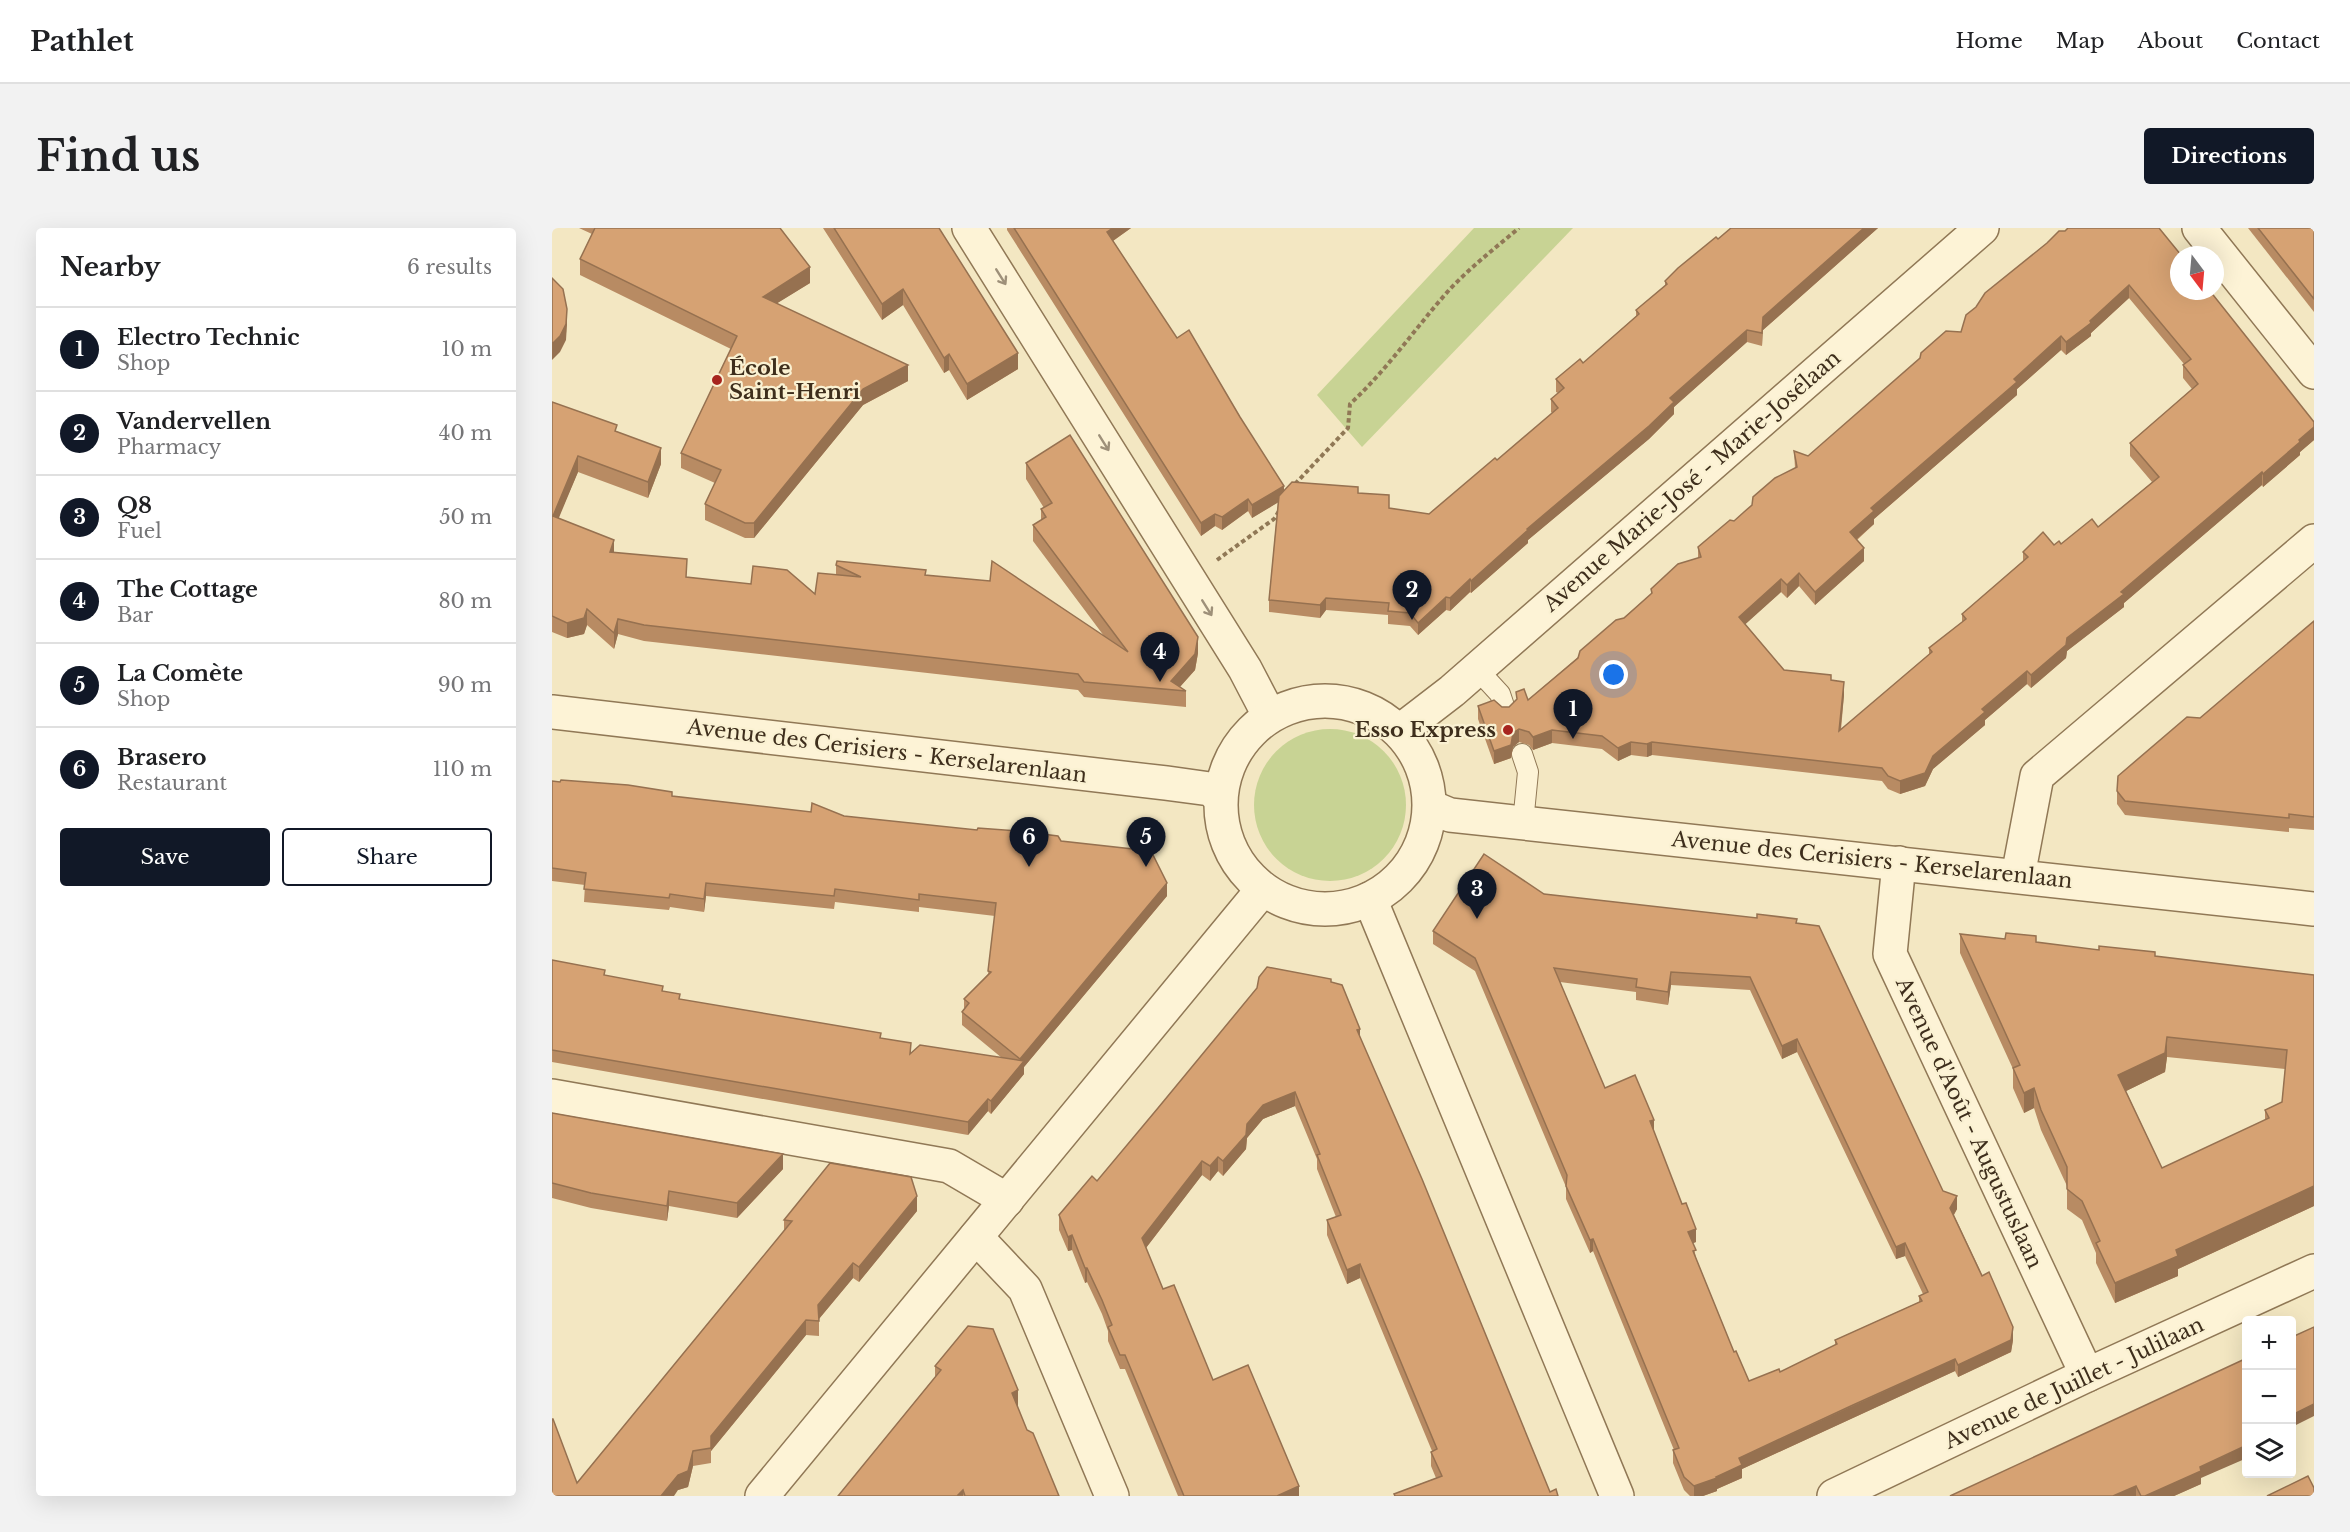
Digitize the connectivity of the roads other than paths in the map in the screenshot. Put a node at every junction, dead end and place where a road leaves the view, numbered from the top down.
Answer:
1 (969, 228) edge
2 (1982, 228) edge
3 (2199, 228) edge
4 (2314, 372) edge
5 (2314, 541) edge
6 (1478, 669) junction
7 (1505, 709) edge
8 (552, 712) edge
9 (1269, 715) junction
10 (1400, 731) junction
11 (1522, 754) dead end
12 (1220, 797) junction
13 (1431, 807) junction
14 (1523, 823) junction
15 (1899, 863) junction
16 (2018, 876) junction
17 (1263, 889) junction
18 (1370, 899) junction
19 (2314, 909) edge
20 (552, 1096) edge
21 (1007, 1200) junction
22 (976, 1237) junction
23 (2314, 1271) edge
24 (2087, 1375) junction
25 (762, 1496) edge
26 (1112, 1496) edge
27 (1617, 1496) edge
28 (1834, 1496) edge

1 -> 9 street
2 - 6 street, Avenue Marie-José - Marie-Josélaan
3 - 4 street
5 - 16 street
6 - 7 lane
6 - 10 street, Avenue Marie-José - Marie-Josélaan
8 - 12 street, Avenue des Cerisiers - Kerselarenlaan
9 - 10 street
9 - 12 street
10 - 13 street
11 - 14 lane
12 - 17 street
13 - 14 street, Avenue des Cerisiers - Kerselarenlaan
13 - 18 street
14 - 15 street, Avenue des Cerisiers - Kerselarenlaan
15 - 16 street, Avenue des Cerisiers - Kerselarenlaan
15 - 24 street, Avenue d'Août - Augustuslaan
16 - 19 street, Avenue des Cerisiers - Kerselarenlaan
17 - 18 street
17 - 21 street
18 - 27 street
20 - 21 street
21 - 22 street
22 - 25 street
22 - 26 street
23 - 24 street, Avenue de Juillet - Julilaan
24 - 28 street, Avenue de Juillet - Julilaan

